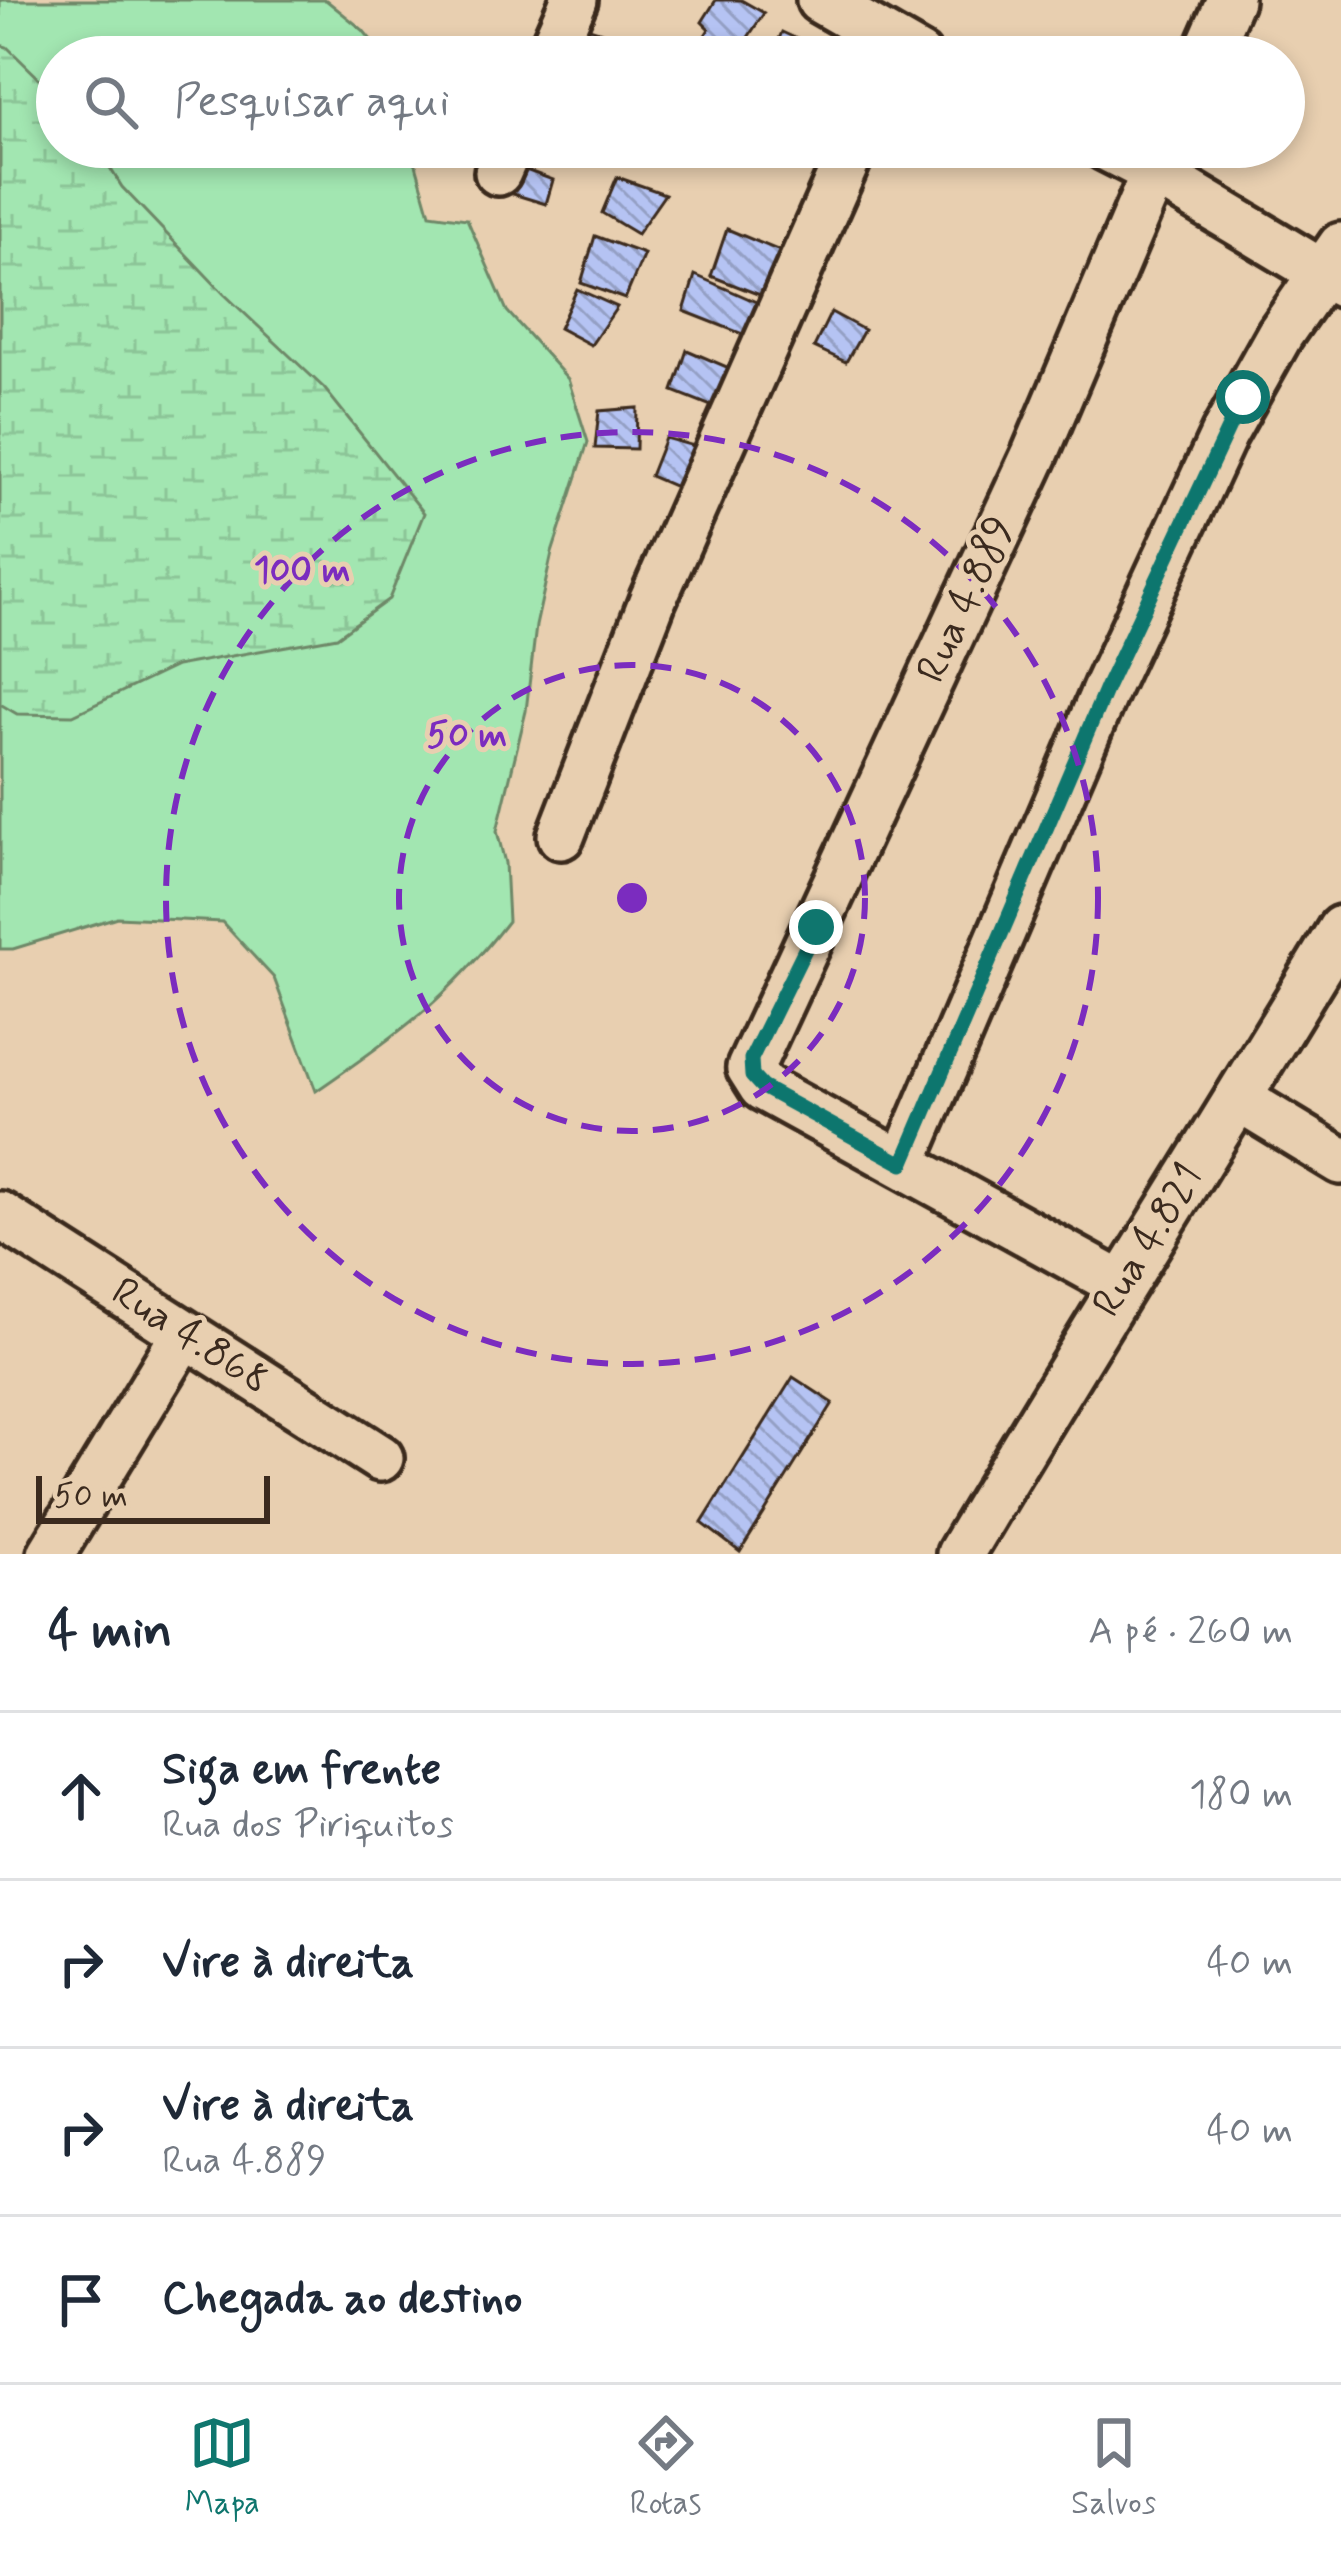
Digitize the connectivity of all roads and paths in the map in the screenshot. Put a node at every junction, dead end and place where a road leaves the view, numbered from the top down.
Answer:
1 (574, 0) edge
2 (820, 0) edge
3 (1230, 0) edge
4 (558, 36) edge
5 (876, 36) edge
6 (1214, 36) edge
7 (844, 168) edge
8 (1155, 168) edge
9 (1173, 168) edge
10 (1334, 268) edge
11 (561, 836) dead end
12 (1341, 928) edge
13 (1239, 1099) junction
14 (1341, 1161) edge
15 (903, 1164) junction
16 (0, 1215) edge
17 (1120, 1284) junction
18 (184, 1335) junction
19 (380, 1458) dead end
20 (51, 1554) edge
21 (959, 1554) edge

1 - 4 street
2 - 5 street
3 - 6 street
7 - 11 street
8 - 15 street, Rua 4.889
9 - 10 street
10 - 15 street
12 - 13 street, Rua 4.821
13 - 14 street
13 - 17 street, Rua 4.821
15 - 17 street
16 - 18 street, Rua 4.868
17 - 21 street, Rua 4.821
18 - 19 street, Rua 4.868
18 - 20 street

